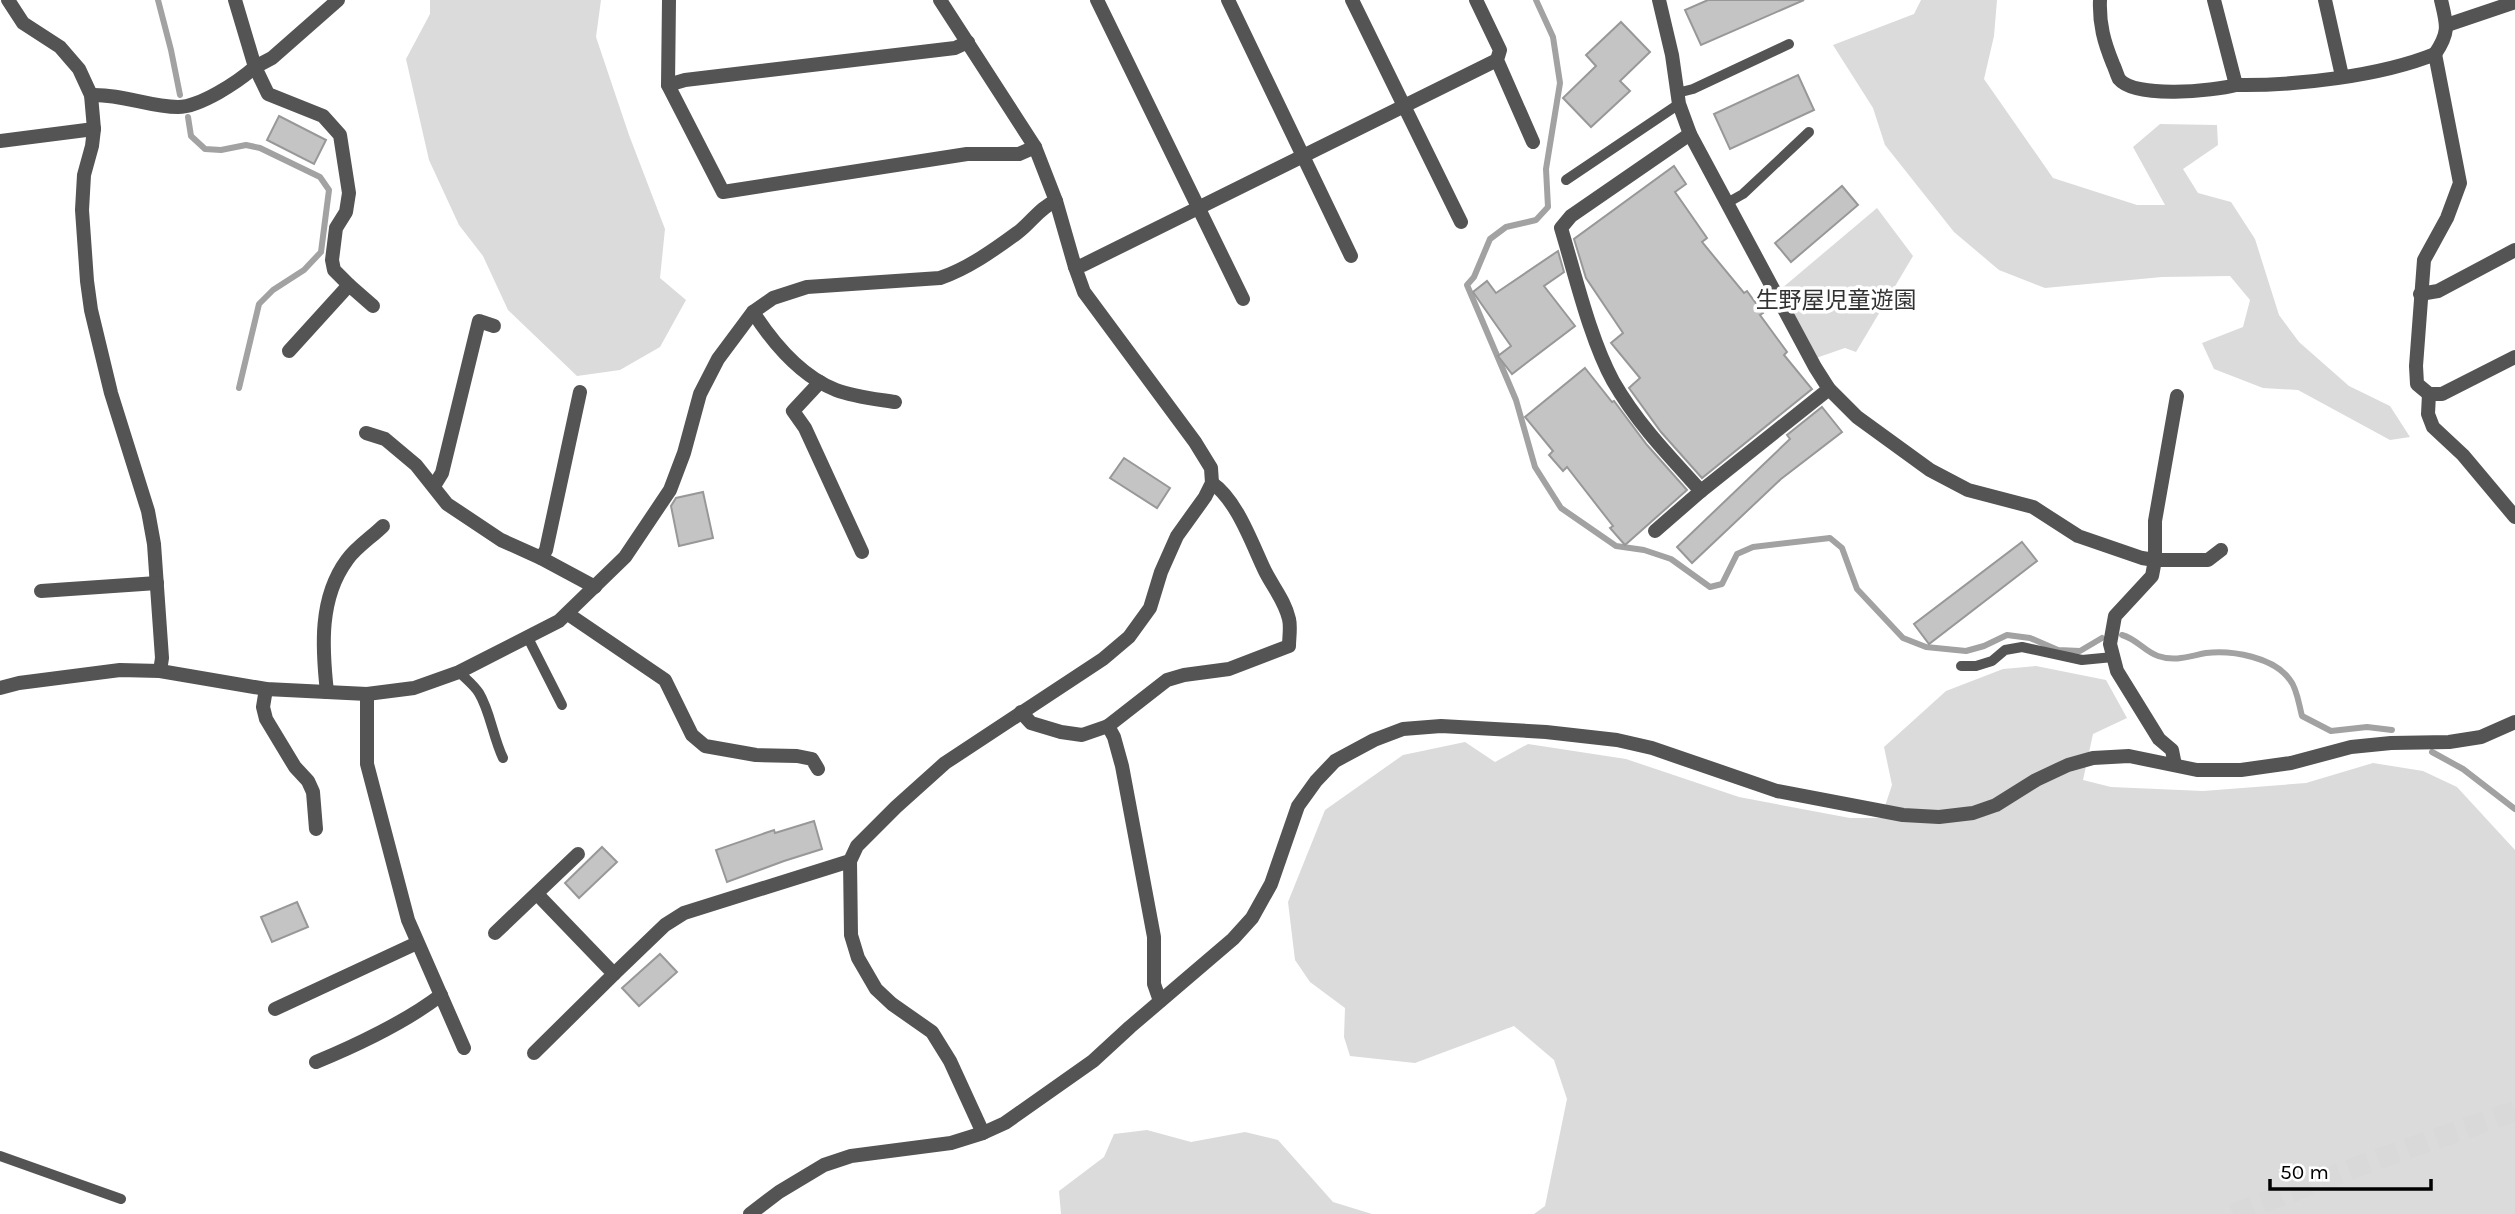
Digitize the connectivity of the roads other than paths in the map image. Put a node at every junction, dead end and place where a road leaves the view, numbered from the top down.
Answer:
1 (8, 0) edge
2 (235, 0) edge
3 (338, 0) edge
4 (669, 0) edge
5 (940, 0) edge
6 (1097, 0) edge
7 (1228, 0) edge
8 (1352, 0) edge
9 (1476, 0) edge
10 (1659, 0) edge
11 (2100, 0) edge
12 (2214, 0) edge
13 (2325, 0) edge
14 (2441, 0) edge
15 (2515, 2) edge
16 (2447, 24) junction
17 (968, 42) junction
18 (1789, 44) dead end
19 (2435, 54) junction
20 (1497, 60) junction
21 (255, 67) junction
22 (2342, 76) junction
23 (668, 85) junction
24 (2236, 85) junction
25 (91, 95) junction
26 (1678, 98) junction
27 (1405, 107) junction
28 (94, 129) junction
29 (1810, 132) dead end
30 (1690, 134) junction
31 (0, 141) edge
32 (1533, 142) dead end
33 (1035, 148) junction
34 (1303, 157) junction
35 (1566, 180) dead end
36 (1056, 201) junction
37 (1727, 203) junction
38 (1199, 208) junction
39 (1461, 222) dead end
40 (2515, 250) edge
41 (1351, 256) dead end
42 (1074, 267) junction
43 (349, 285) junction
44 (2420, 294) junction
45 (1243, 299) dead end
46 (373, 306) dead end
47 (752, 312) junction
48 (494, 326) dead end
49 (289, 351) dead end
50 (2515, 357) edge
51 (820, 382) junction
52 (1829, 389) junction
53 (580, 392) dead end
54 (2429, 394) junction
55 (2177, 396) dead end
56 (895, 402) dead end
57 (366, 433) dead end
58 (1212, 483) junction
59 (434, 486) junction
60 (1701, 491) junction
61 (2515, 517) edge
62 (383, 526) dead end
63 (1654, 531) dead end
64 (2221, 550) dead end
65 (862, 552) dead end
66 (541, 558) junction
67 (2155, 560) junction
68 (157, 583) junction
69 (595, 587) junction
70 (41, 591) dead end
71 (568, 614) junction
72 (527, 636) junction
73 (2113, 657) junction
74 (1961, 666) dead end
75 (160, 671) junction
76 (459, 672) junction
77 (0, 688) edge
78 (266, 689) junction
79 (327, 692) junction
80 (367, 694) junction
81 (562, 705) dead end
82 (1021, 712) junction
83 (2515, 722) edge
84 (1108, 726) junction
85 (503, 758) dead end
86 (2175, 765) junction
87 (818, 769) dead end
88 (316, 830) dead end
89 (578, 854) dead end
90 (850, 861) junction
91 (537, 894) junction
92 (495, 933) dead end
93 (417, 943) junction
94 (614, 974) junction
95 (441, 996) junction
96 (1160, 1001) junction
97 (275, 1009) dead end
98 (464, 1048) dead end
99 (534, 1053) dead end
100 (316, 1062) dead end
101 (983, 1133) junction
102 (0, 1156) edge
103 (121, 1199) dead end
104 (750, 1214) edge

1 - 25 street
2 - 21 street
3 - 21 street
4 - 23 street
5 - 17 street
6 - 38 street
7 - 34 street
8 - 27 street
9 - 20 street
10 - 26 street
11 - 24 street
12 - 24 street
13 - 22 street
14 - 16 street
15 - 16 street
16 - 19 street
17 - 23 street
17 - 33 street
18 - 26 lane
19 - 22 street
19 - 44 street
20 - 27 street
20 - 32 street
21 - 25 street
21 - 43 street
22 - 24 street
23 - 33 street
25 - 28 street
26 - 30 street
26 - 35 lane
27 - 34 street
27 - 39 street
28 - 31 street
28 - 68 street
29 - 37 lane
30 - 37 street
30 - 60 street
33 - 36 street
34 - 38 street
34 - 41 street
36 - 42 street
36 - 47 street
37 - 52 street
38 - 42 street
38 - 45 street
40 - 44 street
42 - 58 street
43 - 46 street
43 - 49 street
44 - 54 street
47 - 51 street
47 - 69 street
48 - 59 street
50 - 54 street
51 - 56 street
51 - 65 street
52 - 60 street
52 - 67 street
53 - 66 street
54 - 61 street
55 - 67 street
57 - 59 street
58 - 82 street
58 - 84 street
59 - 66 street
60 - 63 street
62 - 79 street
64 - 67 street
66 - 69 street
67 - 73 street
68 - 70 street
68 - 75 street
69 - 71 street
71 - 72 street
71 - 87 street
72 - 76 street
72 - 81 lane
73 - 74 lane
73 - 86 street
75 - 77 street
75 - 78 street
76 - 80 street
76 - 85 lane
78 - 79 street
78 - 88 street
79 - 80 street
80 - 93 street
82 - 84 street
82 - 90 street
83 - 86 street
84 - 96 street
86 - 96 street
89 - 91 street
90 - 94 street
90 - 101 street
91 - 92 street
91 - 94 street
93 - 95 street
93 - 97 street
94 - 99 street
95 - 98 street
95 - 100 street
96 - 101 street
101 - 104 street
102 - 103 lane

